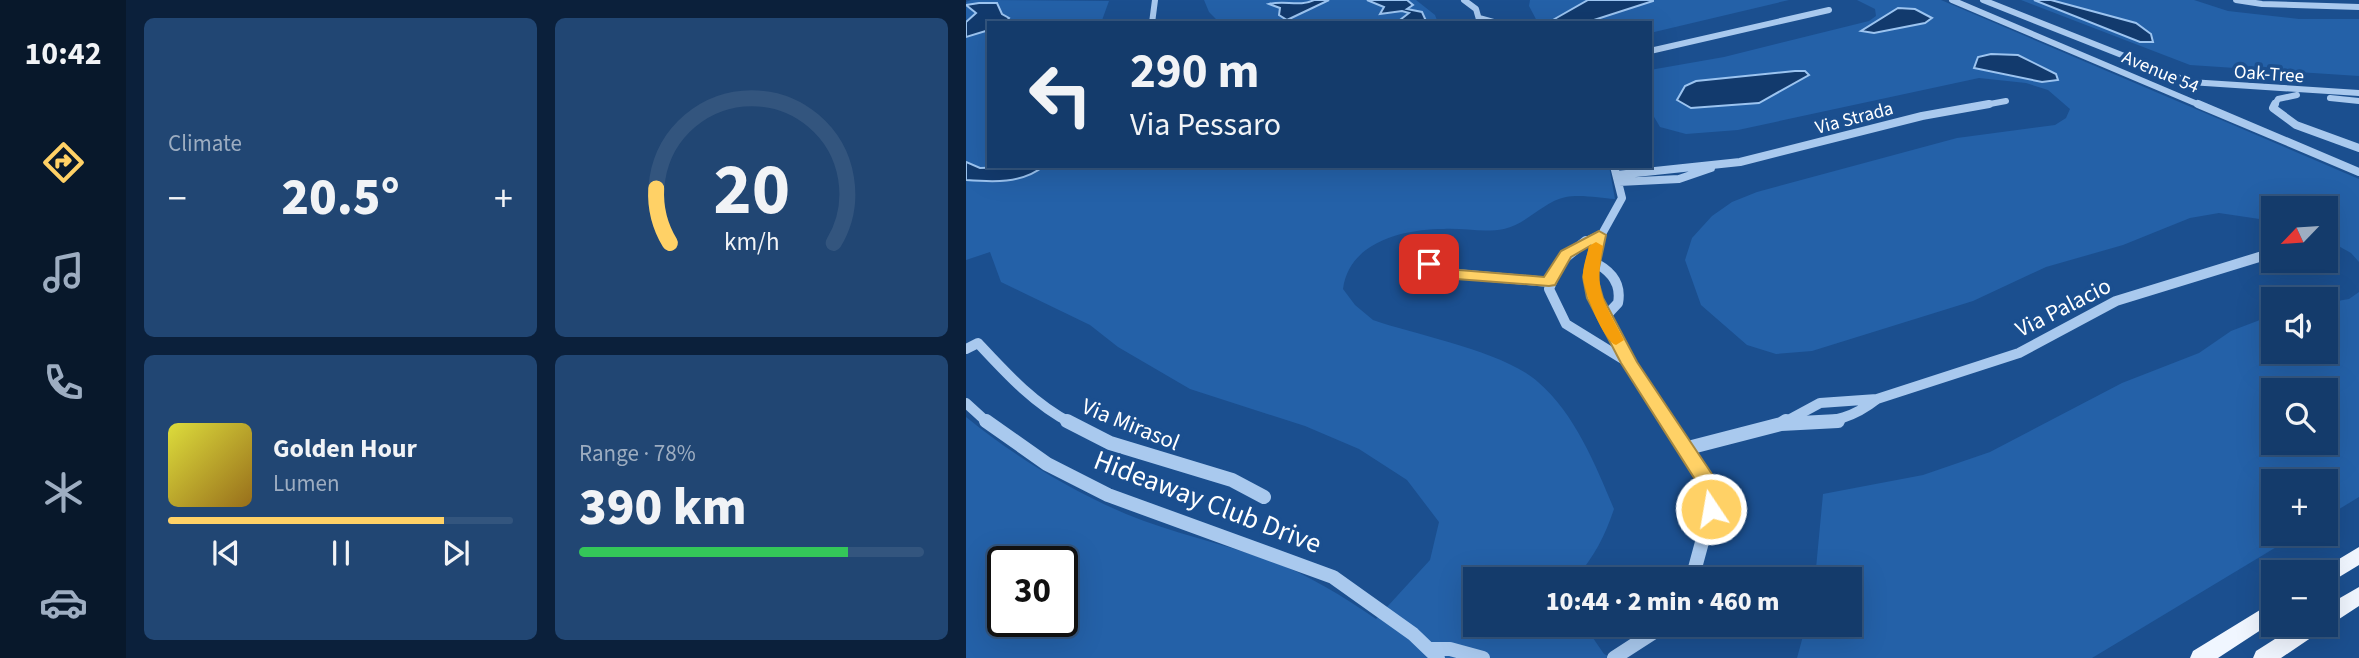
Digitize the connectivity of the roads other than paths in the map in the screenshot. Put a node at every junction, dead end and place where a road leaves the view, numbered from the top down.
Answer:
1 (1155, 0) edge
2 (1464, 0) edge
3 (1480, 0) edge
4 (1952, 0) edge
5 (1961, 0) edge
6 (1983, 0) edge
7 (2236, 0) edge
8 (2359, 7) edge
9 (1476, 9) junction
10 (1829, 10) dead end
11 (1155, 13) junction
12 (1161, 20) dead end
13 (1152, 21) edge
14 (1480, 21) edge
15 (1652, 51) edge
16 (2359, 93) edge
17 (2006, 101) dead end
18 (2359, 101) edge
19 (2359, 148) edge
20 (2359, 166) edge
21 (1711, 168) junction
22 (2359, 172) edge
23 (1617, 175) edge
24 (1599, 235) junction
25 (2261, 257) edge
26 (1591, 261) junction
27 (1456, 275) dead end
28 (1549, 282) junction
29 (1604, 318) junction
30 (966, 349) edge
31 (1629, 363) junction
32 (1877, 399) junction
33 (966, 403) edge
34 (1781, 424) junction
35 (1688, 448) junction
36 (1264, 497) dead end
37 (2359, 555) edge
38 (1696, 567) edge
39 (2338, 569) edge
40 (2359, 595) edge
41 (2338, 609) edge
42 (2261, 619) edge
43 (1648, 637) edge
44 (2295, 637) edge
45 (1435, 654) edge
46 (1483, 658) edge
47 (1614, 658) edge
48 (2200, 658) edge
49 (2263, 658) edge

1 - 11 street
2 - 9 street
3 - 9 street
4 - 22 street, Avenue 54
5 - 20 street, Avenue 54
6 - 16 street, Oak-Tree
7 - 8 street
9 - 14 street
10 - 15 street
11 - 12 street
11 - 13 street
17 - 21 street, Via Strada
18 - 19 street
21 - 23 street, Via Strada
21 - 23 street, Via Strada
23 - 24 street
24 - 26 street
24 - 28 street
25 - 32 street, Via Palacio
26 - 29 street
26 - 29 street
27 - 28 street
28 - 31 street
29 - 31 street
30 - 36 street, Via Mirasol
31 - 35 street
32 - 34 street, Via Palacio
32 - 34 street, Via Palacio
33 - 45 street, Hideaway Club Drive
34 - 35 street, Via Palacio
35 - 38 street
37 - 39 main road
40 - 41 main road
42 - 48 main road
43 - 47 street
44 - 49 main road
45 - 46 street, Hideaway Club Drive

